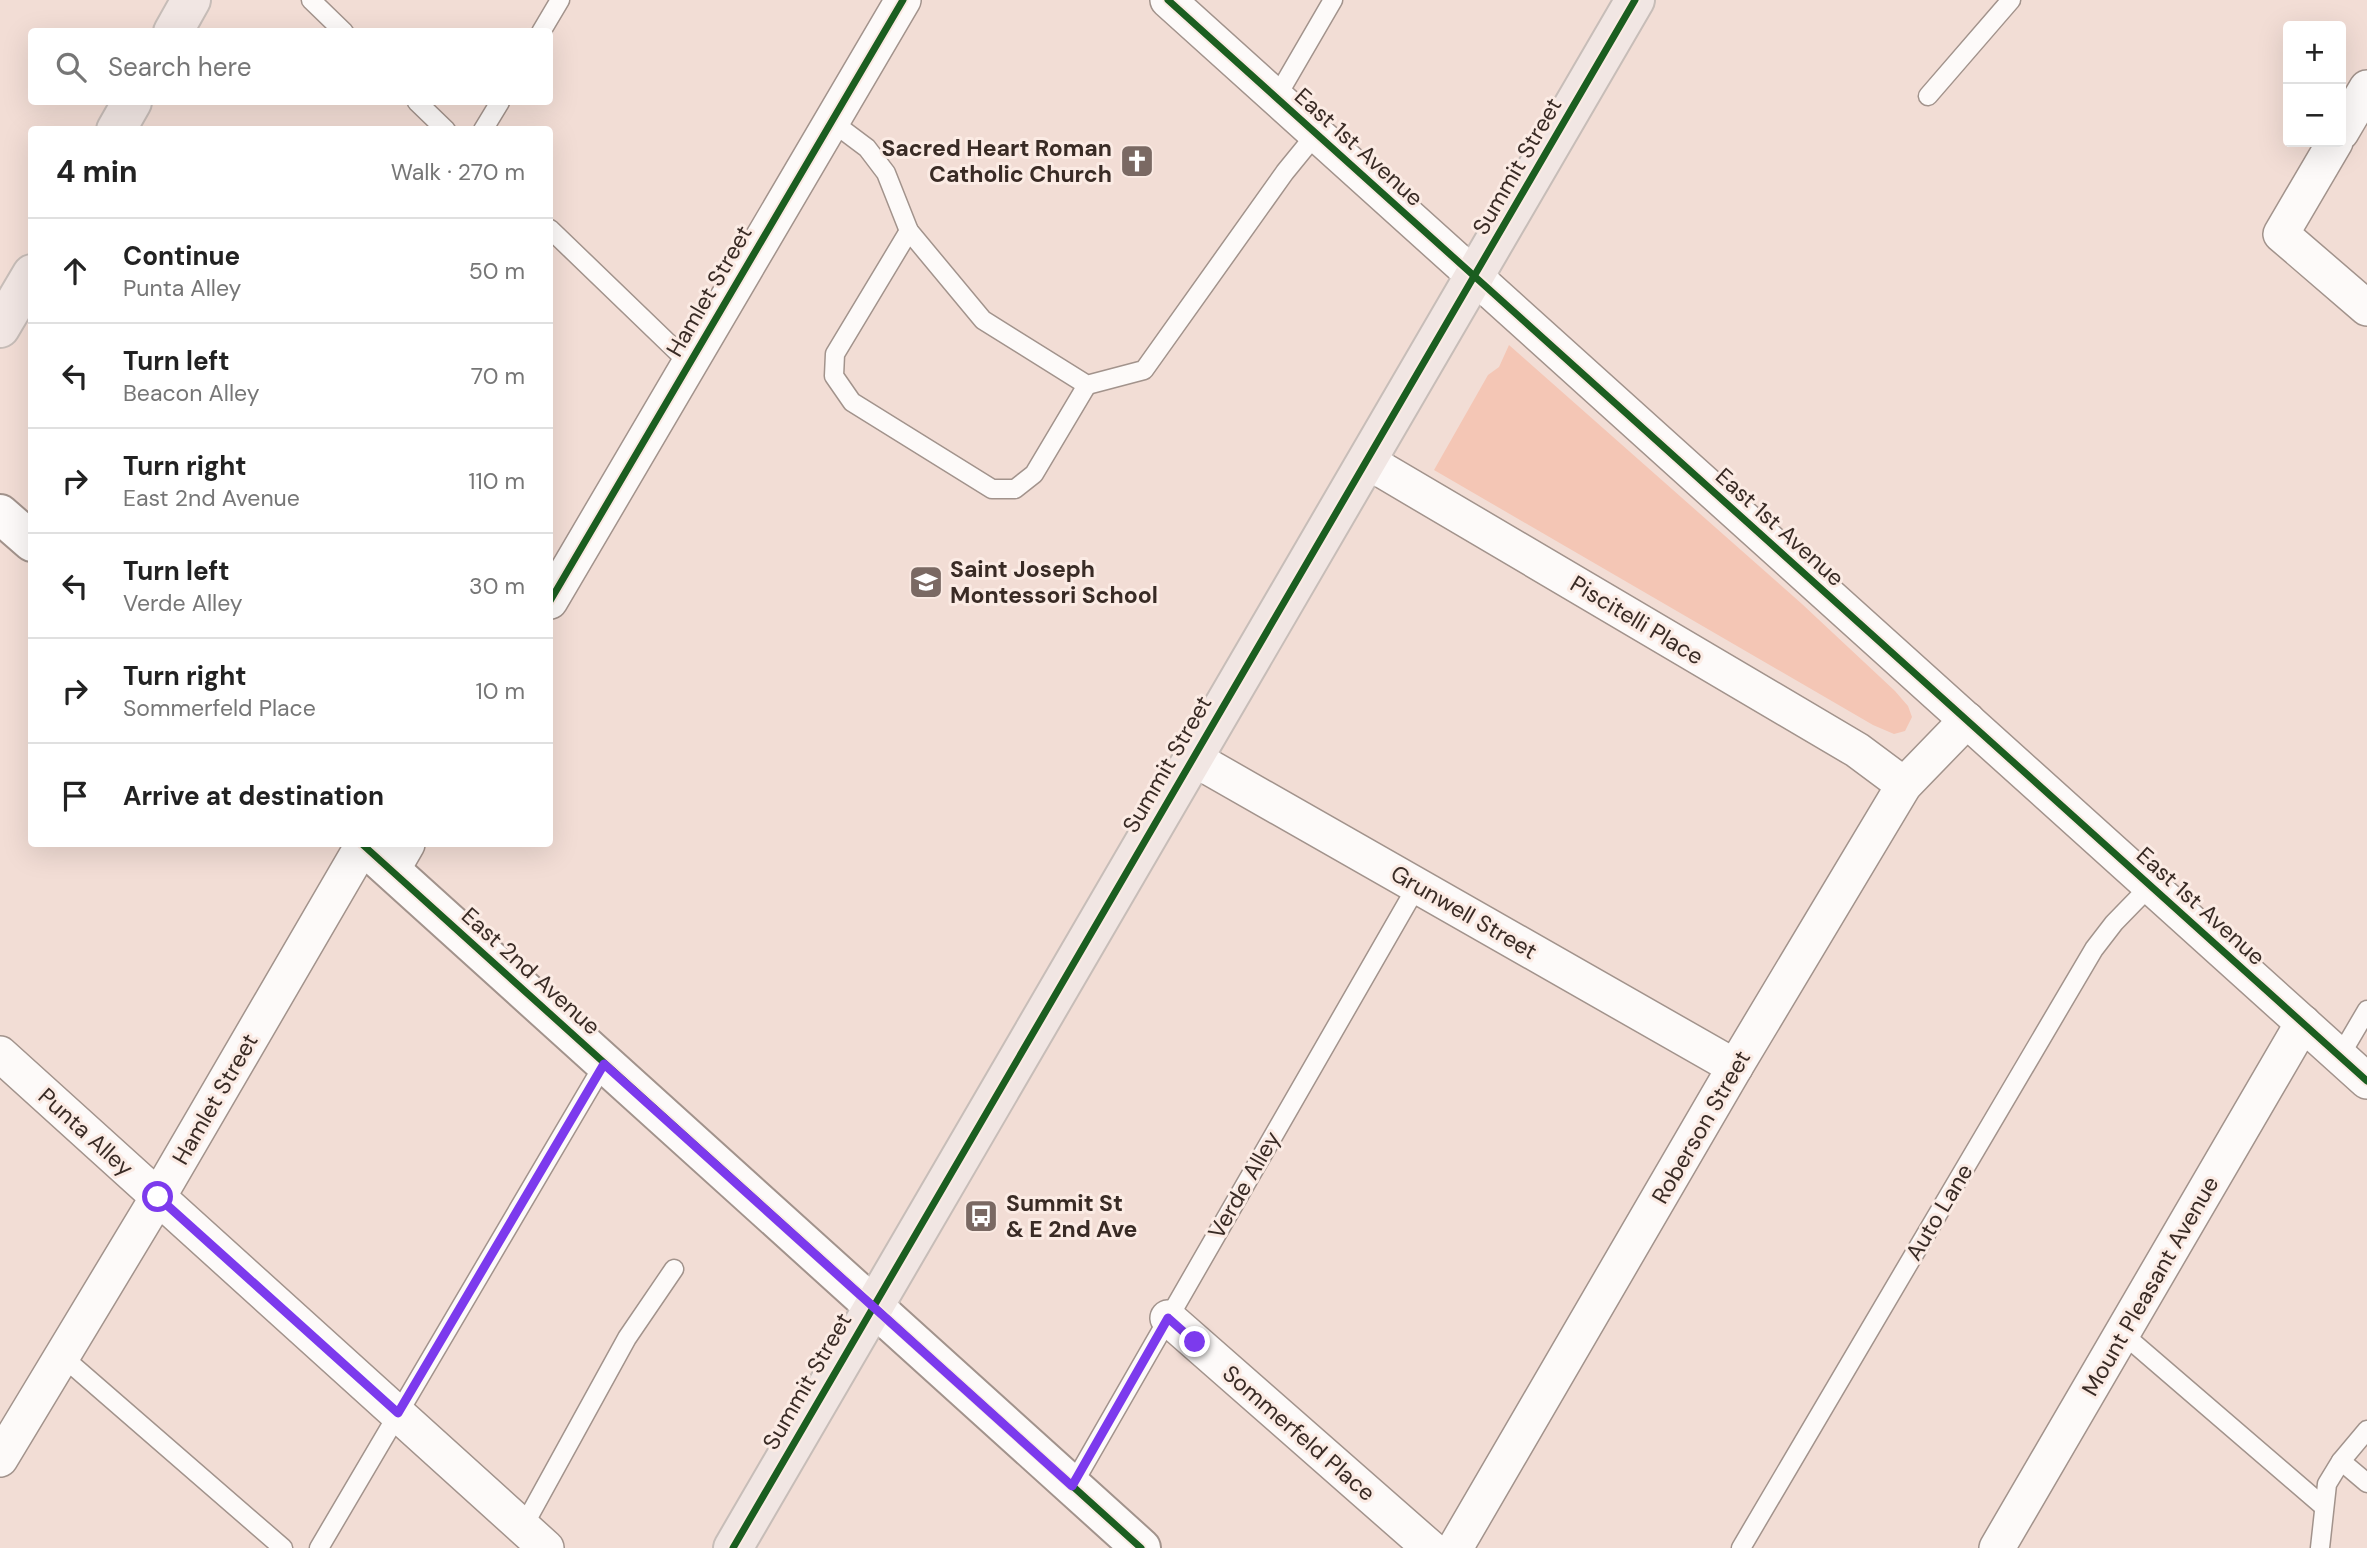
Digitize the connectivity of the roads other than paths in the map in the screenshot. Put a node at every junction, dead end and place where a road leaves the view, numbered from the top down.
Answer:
1 (191, 0) edge
2 (311, 0) edge
3 (560, 0) edge
4 (903, 0) edge
5 (1168, 0) edge
6 (1333, 0) edge
7 (1635, 0) edge
8 (2011, 0) edge
9 (175, 28) edge
10 (340, 28) edge
11 (543, 28) edge
12 (1928, 96) dead end
13 (1276, 98) junction
14 (2364, 98) edge
15 (130, 105) edge
16 (420, 105) edge
17 (498, 105) edge
18 (831, 121) junction
19 (2346, 125) edge
20 (118, 126) edge
21 (442, 126) edge
22 (485, 126) edge
23 (1316, 134) junction
24 (2332, 147) edge
25 (909, 231) junction
26 (553, 232) edge
27 (1474, 277) junction
28 (28, 281) edge
29 (2367, 308) edge
30 (0, 328) edge
31 (689, 363) junction
32 (1087, 385) junction
33 (1367, 461) junction
34 (0, 514) edge
35 (28, 538) edge
36 (553, 596) edge
37 (1967, 720) junction
38 (1193, 758) junction
39 (1904, 785) junction
40 (361, 847) edge
41 (371, 847) edge
42 (399, 857) edge
43 (1418, 886) junction
44 (2150, 886) junction
45 (2367, 1010) edge
46 (2303, 1023) junction
47 (0, 1054) edge
48 (2340, 1056) junction
49 (604, 1064) junction
50 (1735, 1067) junction
51 (2367, 1081) edge
52 (158, 1197) junction
53 (674, 1269) dead end
54 (872, 1306) junction
55 (1168, 1318) junction
56 (2122, 1333) junction
57 (63, 1357) junction
58 (398, 1413) junction
59 (2367, 1430) edge
60 (0, 1459) edge
61 (2341, 1461) junction
62 (2367, 1483) edge
63 (1072, 1486) junction
64 (2323, 1506) junction
65 (535, 1538) edge
66 (744, 1543) edge
67 (283, 1548) edge
68 (318, 1548) edge
69 (1141, 1548) edge
70 (1430, 1548) edge
71 (1455, 1548) edge
72 (1741, 1548) edge
73 (1997, 1548) edge
74 (2320, 1548) edge

1 - 9 main road
2 - 10 lane
3 - 11 lane
4 - 18 street, Hamlet Street
5 - 13 street, East 1st Avenue
6 - 13 lane
7 - 27 main road, Summit Street
8 - 12 lane
13 - 23 street, East 1st Avenue
14 - 19 street
15 - 20 main road
16 - 21 lane
17 - 22 lane
18 - 25 lane
18 - 31 street, Hamlet Street
23 - 27 street, East 1st Avenue
23 - 32 lane
24 - 29 street
25 - 32 lane
25 - 32 lane
26 - 31 lane
27 - 33 main road, Summit Street
27 - 37 street, East 1st Avenue
28 - 30 main road
31 - 36 street, Hamlet Street
33 - 38 main road, Summit Street
33 - 39 street, Piscitelli Place
34 - 35 street
37 - 39 street, Roberson Street
37 - 44 street, East 1st Avenue
38 - 43 street, Grunwell Street
38 - 54 main road, Summit Street
39 - 50 street, Roberson Street
40 - 52 street, Hamlet Street
41 - 42 street, East 2nd Avenue
42 - 49 street, East 2nd Avenue
43 - 50 street, Grunwell Street
43 - 55 lane, Verde Alley
44 - 46 street, East 1st Avenue
44 - 72 lane, Auto Lane
45 - 48 lane
46 - 48 street, East 1st Avenue
46 - 56 street, Mount Pleasant Avenue
47 - 52 street, Punta Alley
48 - 51 street, East 1st Avenue
49 - 54 street, East 2nd Avenue
49 - 58 lane
50 - 71 street, Roberson Street
52 - 57 street, Hamlet Street
52 - 58 street, Punta Alley
53 - 65 lane
54 - 63 street, East 2nd Avenue
54 - 66 main road, Summit Street
55 - 63 lane, Verde Alley
55 - 70 street, Sommerfeld Place
56 - 64 lane
56 - 73 street, Mount Pleasant Avenue
57 - 60 street, Hamlet Street
57 - 67 lane
58 - 65 street, Punta Alley
58 - 68 lane
59 - 61 lane
61 - 62 lane
61 - 64 lane
63 - 69 street, East 2nd Avenue
64 - 74 lane

